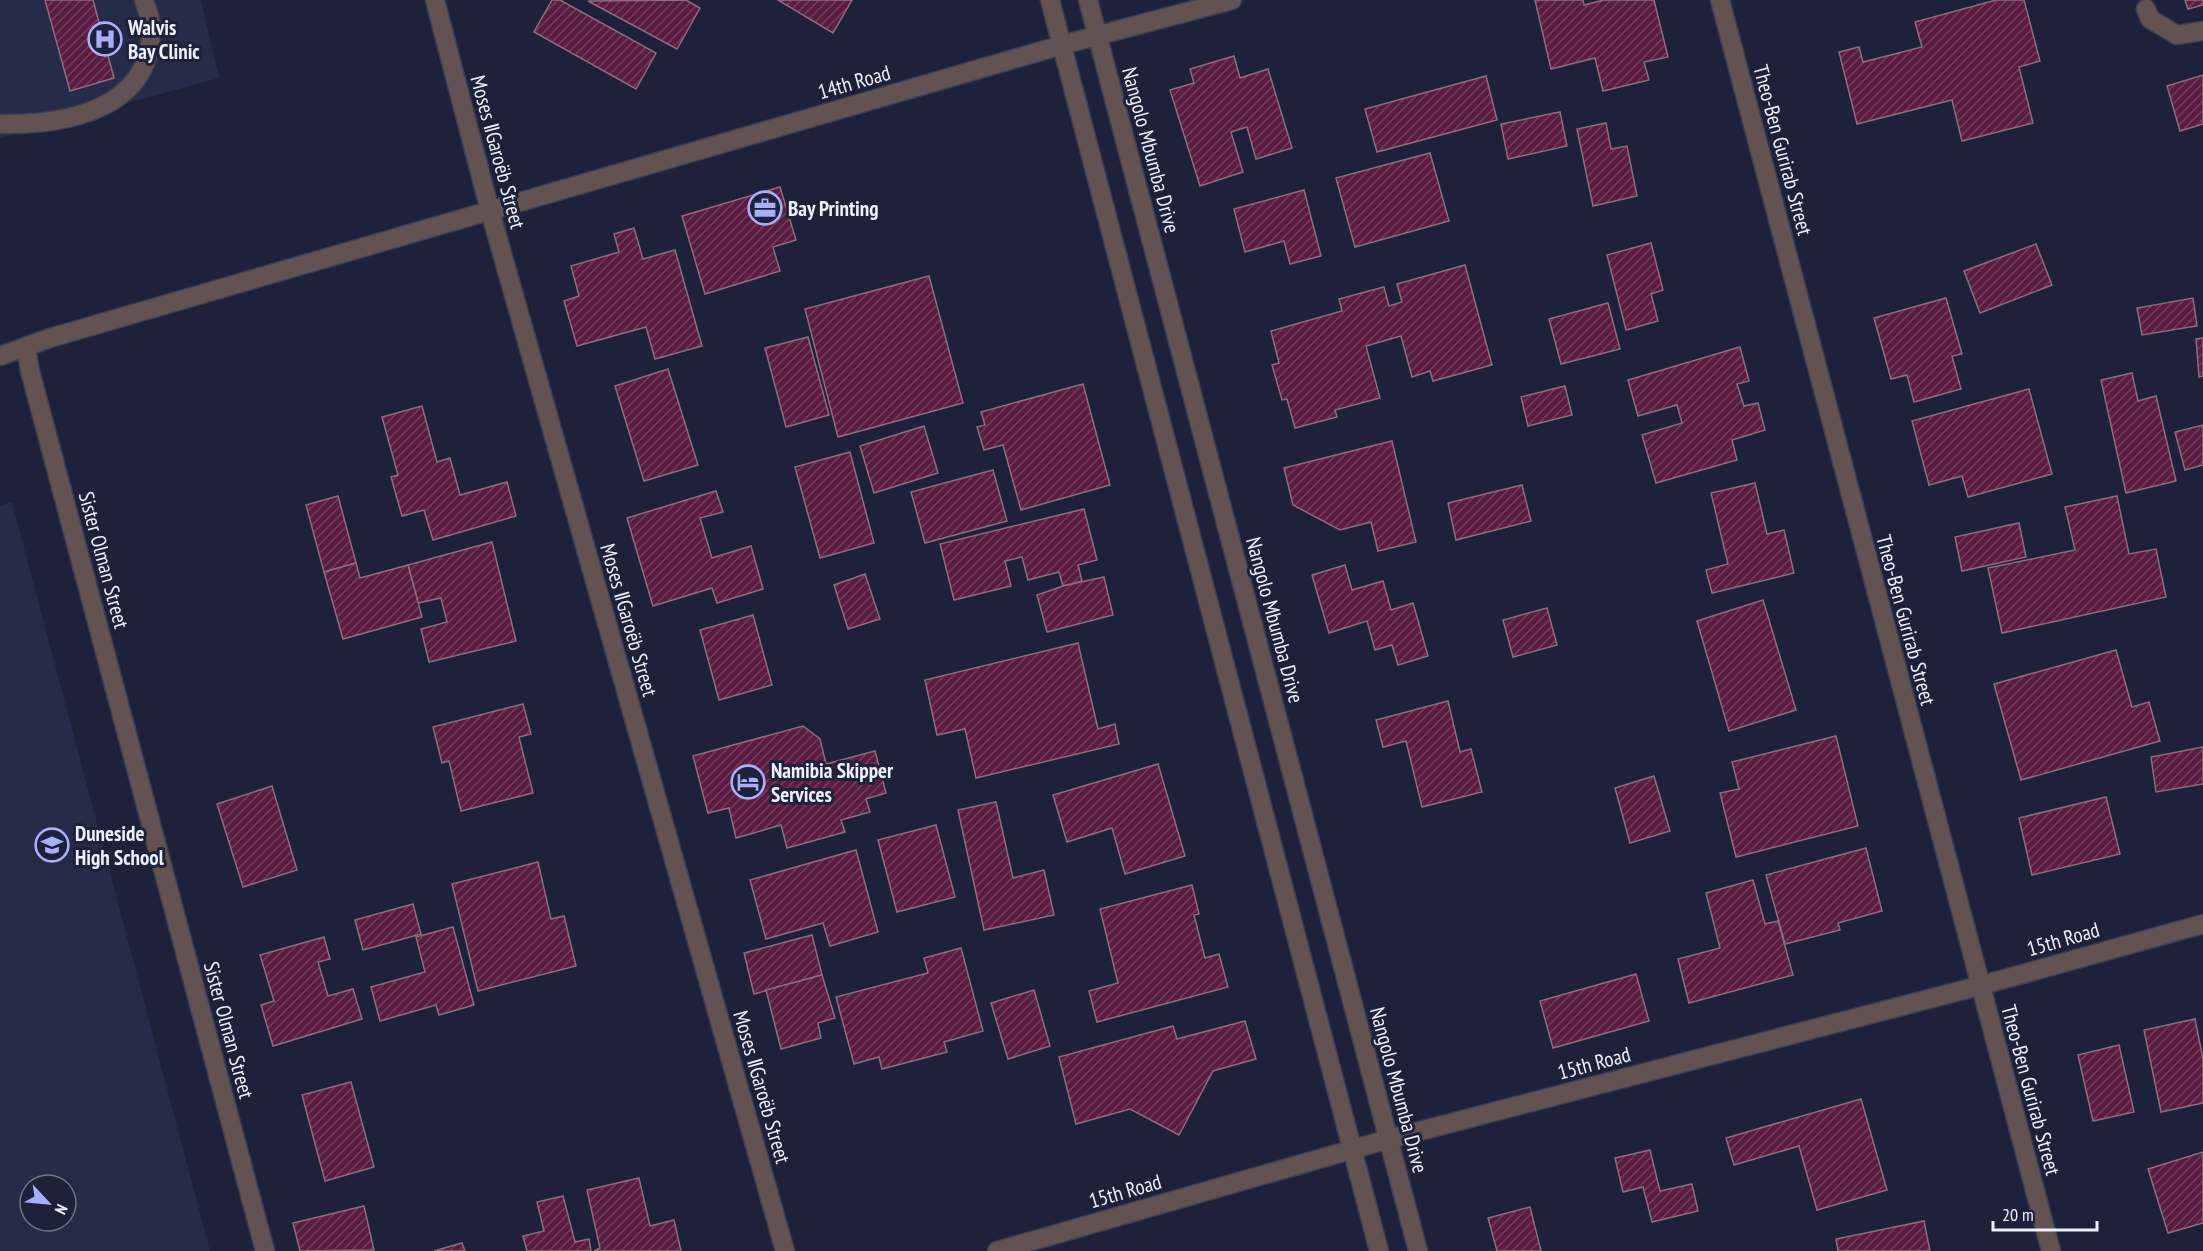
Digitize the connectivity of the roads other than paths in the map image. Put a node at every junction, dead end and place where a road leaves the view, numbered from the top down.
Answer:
1 (144, 0) edge
2 (435, 0) edge
3 (1050, 0) edge
4 (1088, 0) edge
5 (1232, 0) edge
6 (1720, 0) edge
7 (2146, 9) dead end
8 (2203, 31) edge
9 (1097, 36) junction
10 (1062, 45) junction
11 (0, 124) edge
12 (490, 211) junction
13 (26, 348) junction
14 (0, 356) edge
15 (2203, 924) edge
16 (1979, 986) junction
17 (1389, 1139) junction
18 (1353, 1150) junction
19 (265, 1251) edge
20 (785, 1251) edge
21 (998, 1251) edge
22 (1379, 1251) edge
23 (1418, 1251) edge
24 (2050, 1251) edge

1 - 11 street
2 - 12 street, Moses ǁGaroëb Street
3 - 10 street
4 - 9 street, Nangolo Mbumba Drive
5 - 9 street, 14th Road
6 - 16 street, Theo-Ben Gurirab Street
7 - 8 street
9 - 10 street, 14th Road
9 - 17 street, Nangolo Mbumba Drive
10 - 12 street, 14th Road
10 - 18 street
12 - 13 street
12 - 20 street, Moses ǁGaroëb Street
13 - 14 street
13 - 19 street, Sister Olman Street
15 - 16 street, 15th Road
16 - 17 street, 15th Road
16 - 24 street, Theo-Ben Gurirab Street
17 - 18 street, 15th Road
17 - 23 street, Nangolo Mbumba Drive
18 - 21 street, 15th Road
18 - 22 street

